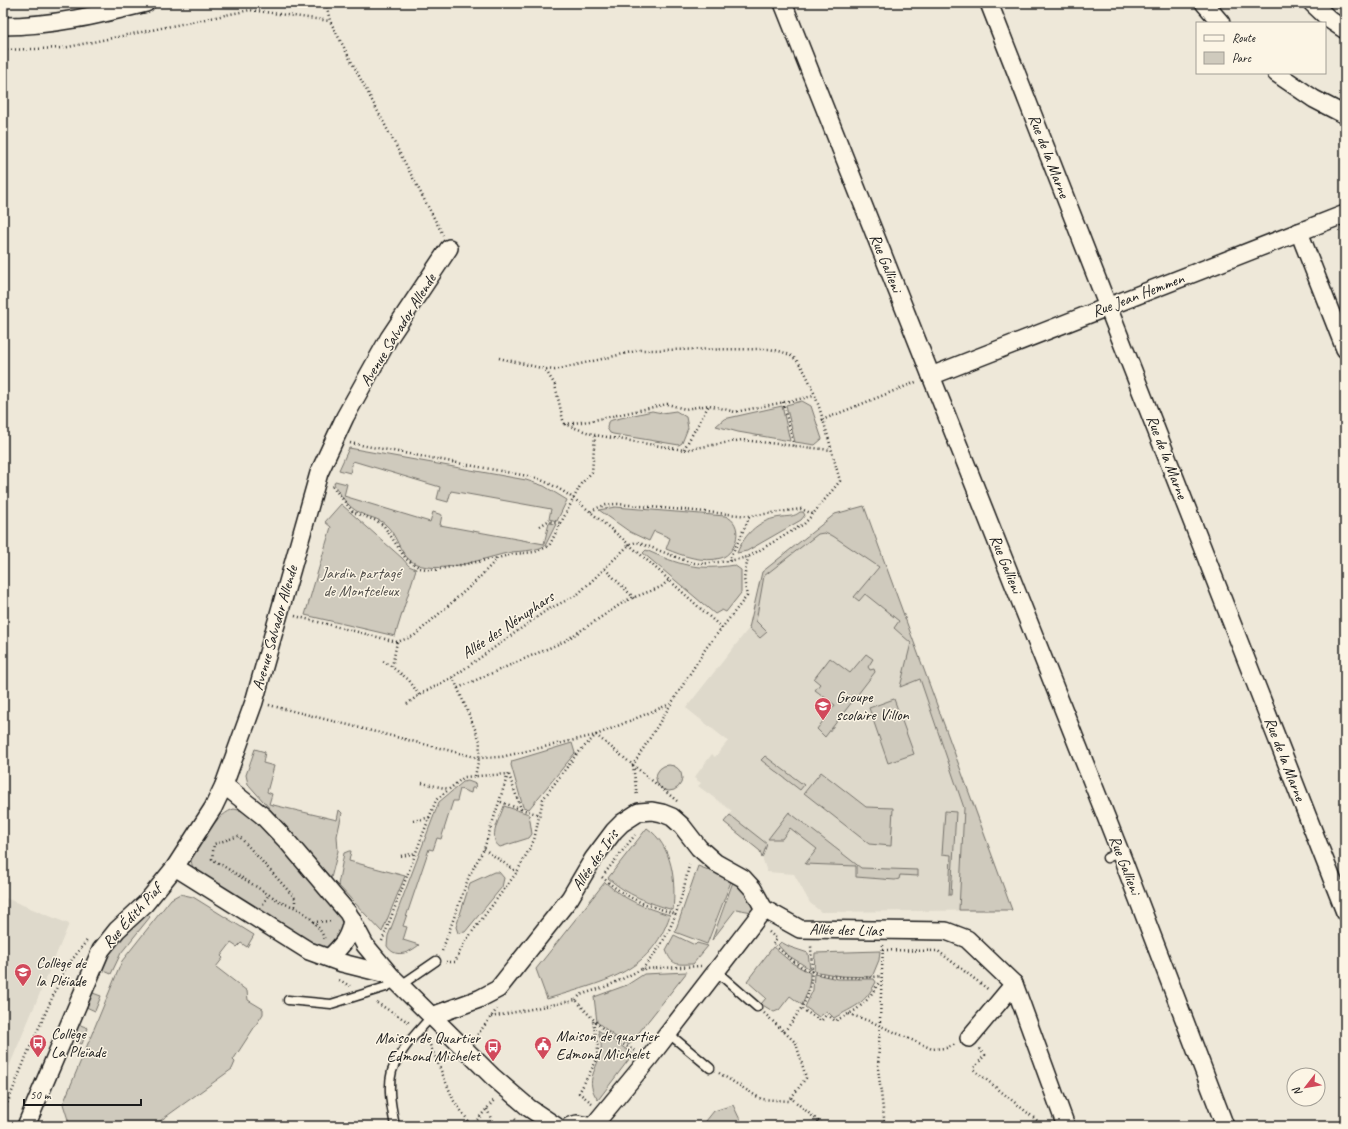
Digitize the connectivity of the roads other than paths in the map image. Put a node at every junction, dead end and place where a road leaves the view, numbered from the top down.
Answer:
1 (146, 3) edge
2 (783, 3) edge
3 (989, 3) edge
4 (1204, 3) edge
5 (1312, 3) edge
6 (1220, 22) edge
7 (3, 26) edge
8 (1345, 30) edge
9 (1277, 74) edge
10 (1345, 115) edge
11 (1345, 214) edge
12 (1299, 232) junction
13 (449, 248) road end
14 (1108, 306) junction
15 (1345, 349) edge
16 (931, 376) junction
17 (224, 785) junction
18 (175, 867) junction
19 (1345, 912) edge
20 (760, 915) junction
21 (344, 919) junction
22 (327, 950) junction
23 (436, 962) road end
24 (716, 970) junction
25 (395, 981) junction
26 (1014, 984) junction
27 (288, 1000) dead end
28 (757, 1007) road end
29 (432, 1016) junction
30 (668, 1033) junction
31 (969, 1038) road end
32 (710, 1068) road end
33 (31, 1124) edge
34 (395, 1126) edge
35 (556, 1126) edge
36 (570, 1126) edge
37 (588, 1126) edge
38 (593, 1126) edge
39 (1066, 1126) edge
40 (1224, 1126) edge

1 - 7 street
2 - 16 street, Rue Gallieni
3 - 14 street, Rue de la Marne
4 - 6 street
5 - 8 street
9 - 10 street
11 - 12 street, Rue Jean Hemmen
12 - 14 street, Rue Jean Hemmen
12 - 15 street
13 - 17 street, Avenue Salvador Allende
14 - 16 street, Rue Jean Hemmen
14 - 19 street, Rue de la Marne
16 - 40 street, Rue Gallieni
17 - 18 street, Rue Édith Piaf
17 - 21 street
18 - 22 street
18 - 33 street, Rue Édith Piaf
20 - 24 street
20 - 26 street, Allée des Lilas
20 - 29 street, Allée des Iris
21 - 22 street
21 - 25 street
22 - 25 street
23 - 25 lane
24 - 28 lane
24 - 30 street
25 - 27 lane
25 - 29 street
26 - 31 street
26 - 39 street, Allée des Lilas
29 - 34 lane
29 - 35 street
30 - 32 lane
30 - 38 street
36 - 37 street

